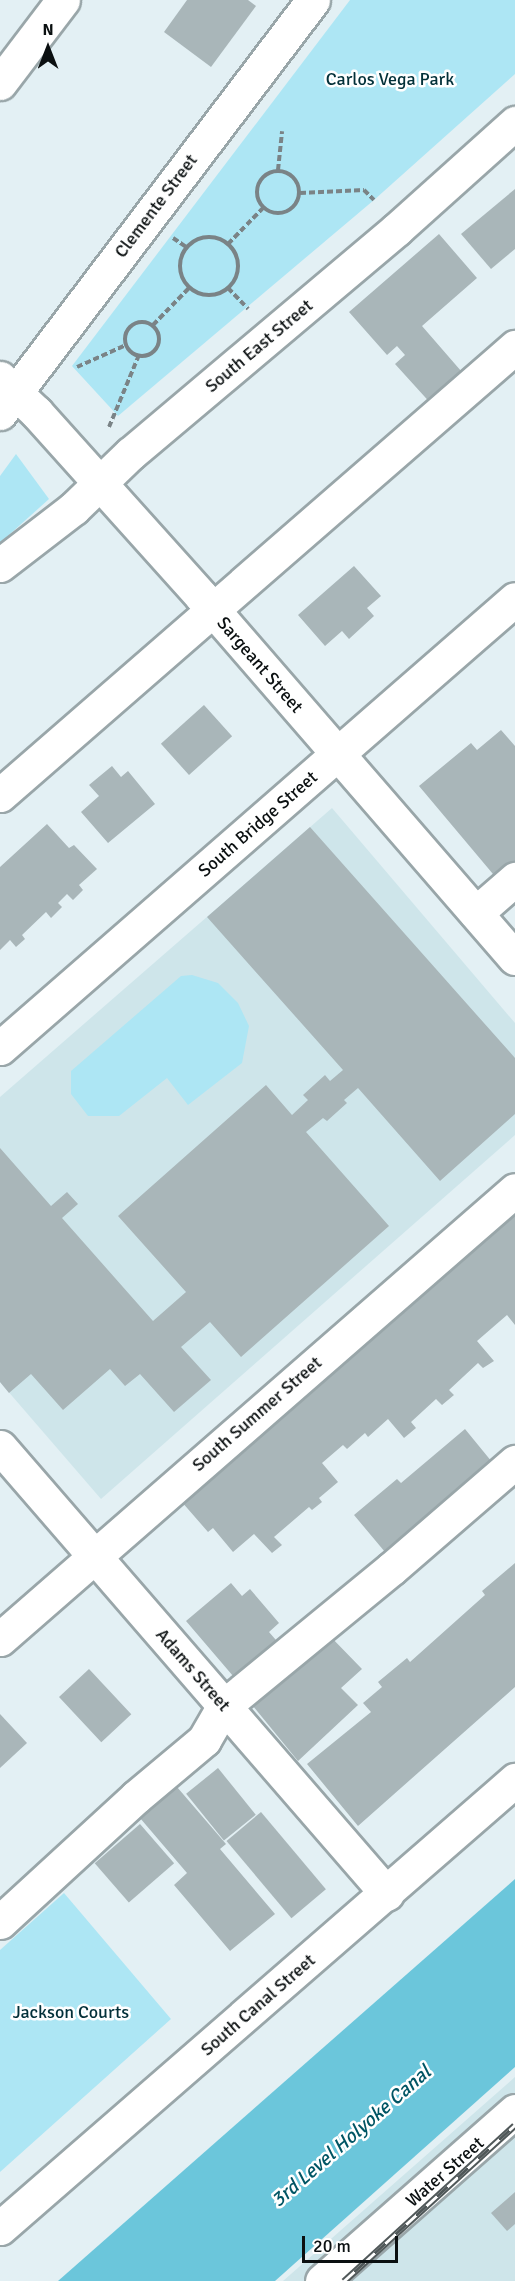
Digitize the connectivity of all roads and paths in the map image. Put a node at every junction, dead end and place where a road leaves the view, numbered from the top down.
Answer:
1 (63, 0) edge
2 (313, 0) edge
3 (0, 83) edge
4 (515, 123) edge
5 (282, 131) dead end
6 (278, 170) junction
7 (300, 193) junction
8 (374, 200) dead end
9 (263, 208) junction
10 (169, 235) dead end
11 (228, 244) junction
12 (188, 248) junction
13 (190, 287) junction
14 (228, 288) junction
15 (248, 309) dead end
16 (153, 325) junction
17 (126, 345) junction
18 (515, 347) edge
19 (139, 355) junction
20 (67, 372) dead end
21 (5, 394) edge
22 (108, 430) dead end
23 (99, 484) junction
24 (0, 566) edge
25 (515, 599) edge
26 (213, 610) junction
27 (338, 754) junction
28 (0, 795) edge
29 (515, 879) edge
30 (476, 913) junction
31 (515, 958) edge
32 (0, 1048) edge
33 (515, 1191) edge
34 (0, 1447) edge
35 (515, 1462) edge
36 (94, 1555) junction
37 (0, 1640) edge
38 (224, 1706) junction
39 (515, 1780) edge
40 (387, 1894) junction
41 (0, 1922) edge
42 (515, 2110) edge
43 (0, 2228) edge
44 (322, 2281) edge

1 - 3 street
2 - 21 street, Clemente Street
4 - 23 street, South East Street
5 - 6 path
6 - 7 path
6 - 9 path
7 - 8 path
7 - 9 path
9 - 11 path
10 - 12 path
11 - 12 path
11 - 14 path
12 - 13 path
13 - 14 path
13 - 16 path
14 - 15 path
16 - 17 path
16 - 19 path
17 - 19 path
17 - 20 path
18 - 26 street
19 - 22 path
21 - 23 street, Sargeant Street
23 - 24 street, South East Street
23 - 26 street, Sargeant Street
25 - 27 street, South Bridge Street
26 - 27 street, Sargeant Street
26 - 28 street
27 - 30 street, Sargeant Street
27 - 32 street, South Bridge Street
29 - 30 street
30 - 31 street, Sargeant Street
33 - 36 street, South Summer Street
34 - 36 street, Adams Street
35 - 38 street
36 - 37 street, South Summer Street
36 - 38 street, Adams Street
38 - 40 street, Adams Street
38 - 41 street
39 - 40 street, South Canal Street
40 - 43 street, South Canal Street
42 - 44 street, Water Street

